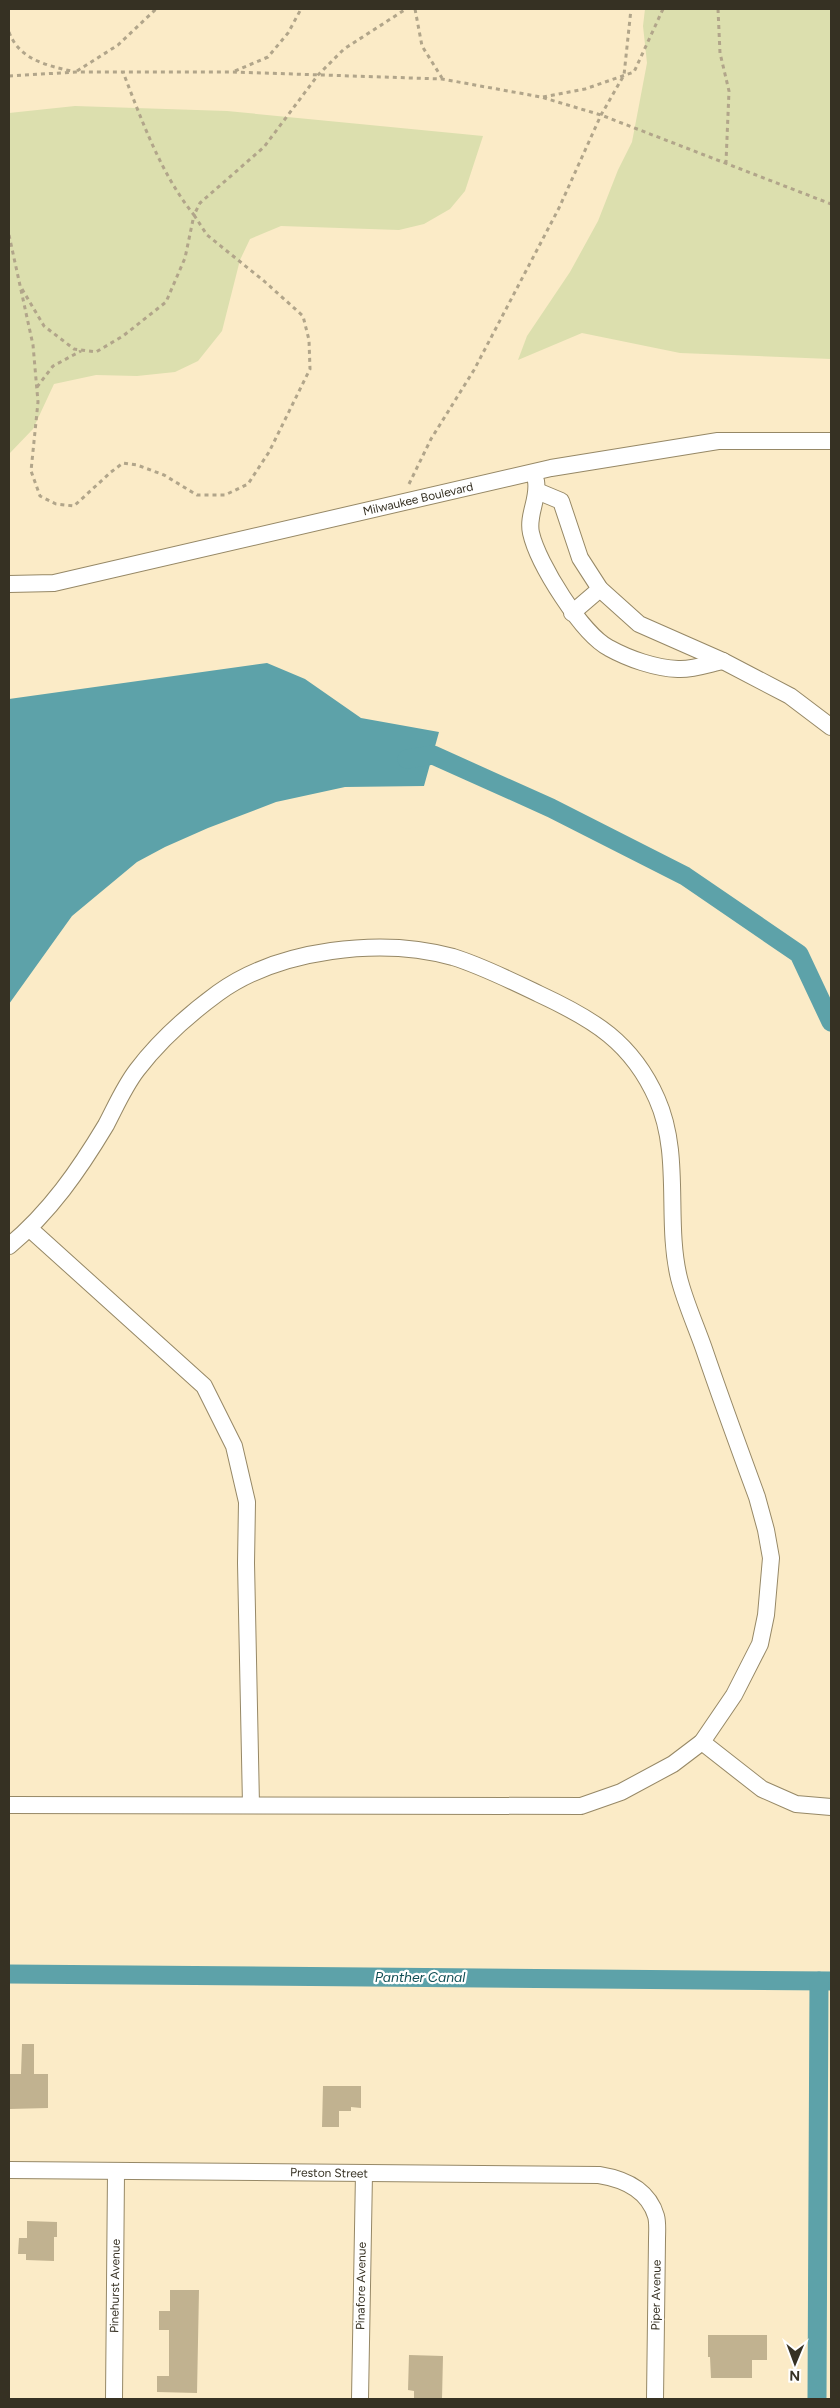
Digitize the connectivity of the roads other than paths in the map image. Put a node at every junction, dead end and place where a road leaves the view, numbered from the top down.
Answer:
1 (831, 441) edge
2 (534, 472) junction
3 (537, 491) junction
4 (9, 584) edge
5 (600, 589) junction
6 (572, 613) junction
7 (723, 661) junction
8 (831, 727) edge
9 (30, 1229) junction
10 (9, 1246) edge
11 (702, 1742) junction
12 (9, 1805) edge
13 (251, 1805) junction
14 (831, 1807) edge
15 (9, 2170) edge
16 (116, 2173) junction
17 (364, 2173) junction
18 (644, 2194) joint
19 (114, 2399) edge
20 (360, 2399) edge
21 (655, 2399) edge

1 - 2 street, Milwaukee Boulevard
2 - 3 street
2 - 4 street, Milwaukee Boulevard
3 - 5 street
3 - 6 street
5 - 6 street
5 - 7 street
6 - 7 street
7 - 8 street
9 - 10 street
9 - 11 street
9 - 13 street
11 - 13 street
11 - 14 street
12 - 13 street
15 - 16 street, Preston Street
16 - 17 street, Preston Street
16 - 19 street, Pinehurst Avenue
17 - 18 street, Preston Street
17 - 20 street, Pinafore Avenue
18 - 21 street, Piper Avenue

